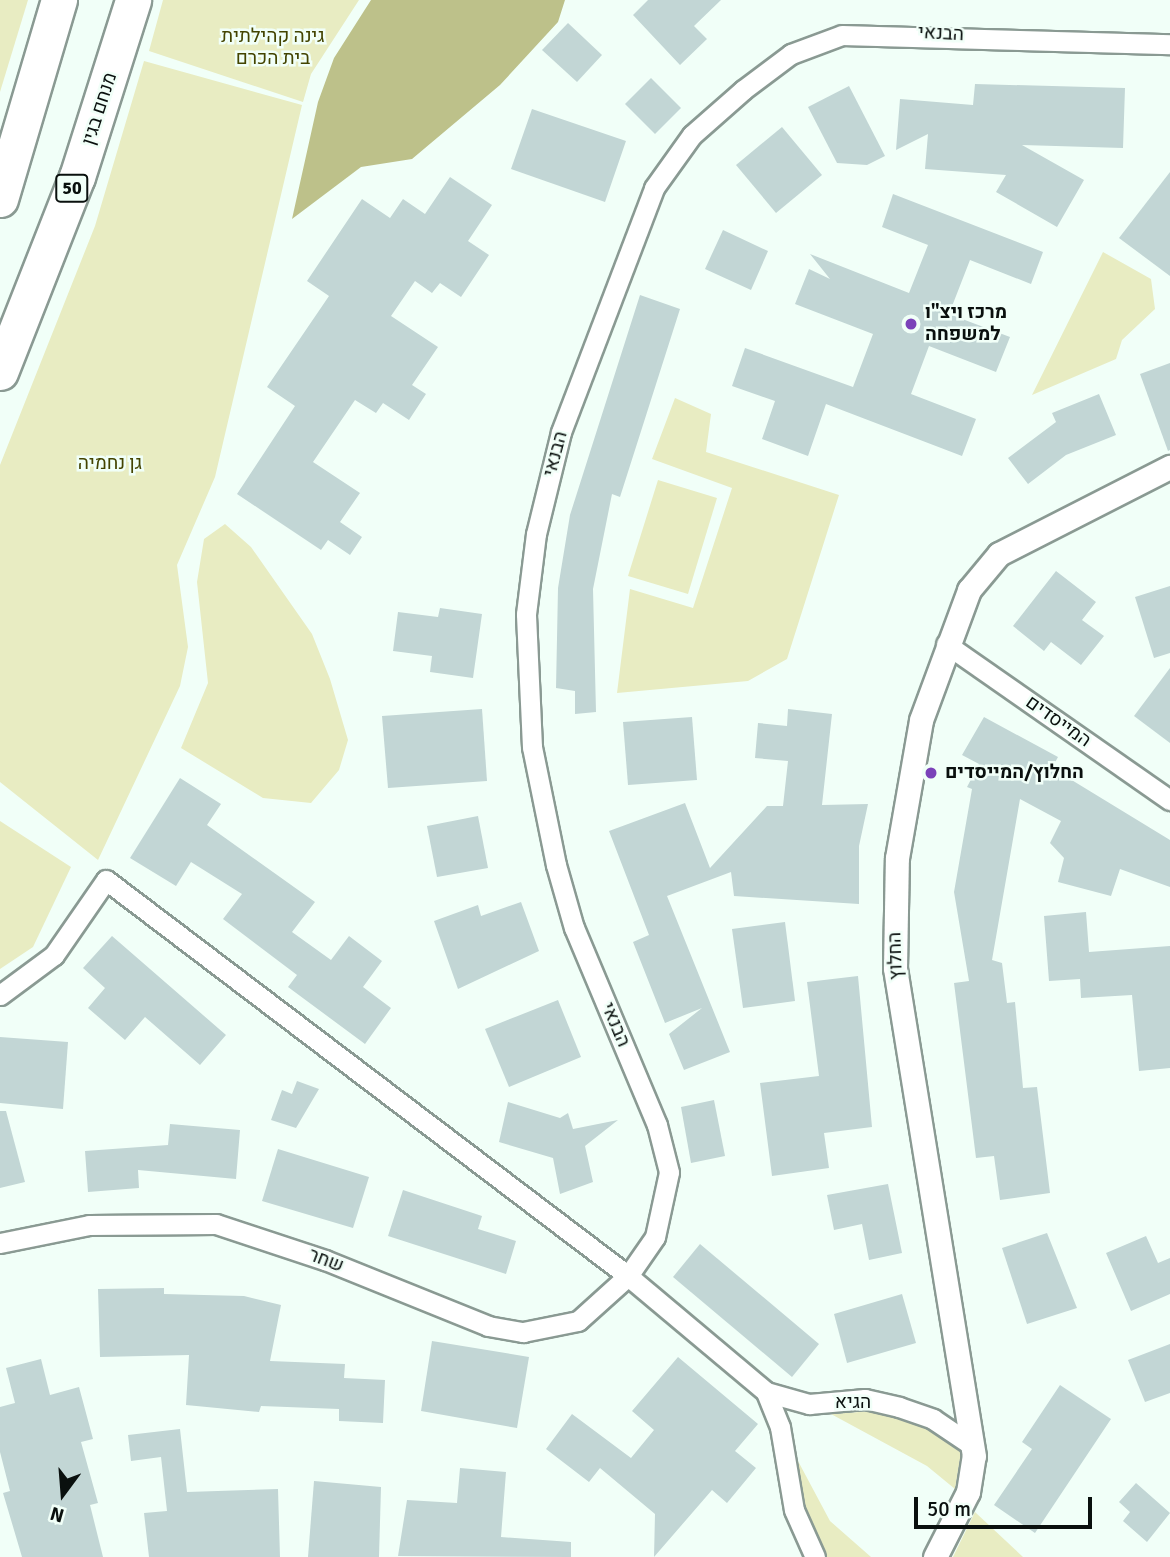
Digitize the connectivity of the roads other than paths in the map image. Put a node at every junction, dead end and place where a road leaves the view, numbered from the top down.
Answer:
1 (59, 0) edge
2 (133, 0) edge
3 (1170, 44) edge
4 (0, 198) edge
5 (0, 372) edge
6 (1170, 467) edge
7 (946, 644) junction
8 (1170, 800) edge
9 (0, 995) edge
10 (0, 1243) edge
11 (628, 1276) junction
12 (766, 1392) junction
13 (972, 1446) junction
14 (815, 1557) edge
15 (935, 1557) edge

1 - 4 highway
2 - 5 highway, מנחם בגין / 50
3 - 11 street, הבנאי
6 - 7 street, החלוץ
7 - 8 street, המייסדים
7 - 13 street, החלוץ
9 - 11 street, הגיא
10 - 11 street, שחר
11 - 12 street, הגיא
12 - 13 street, הגיא
12 - 14 street
13 - 15 street, החלוץ

